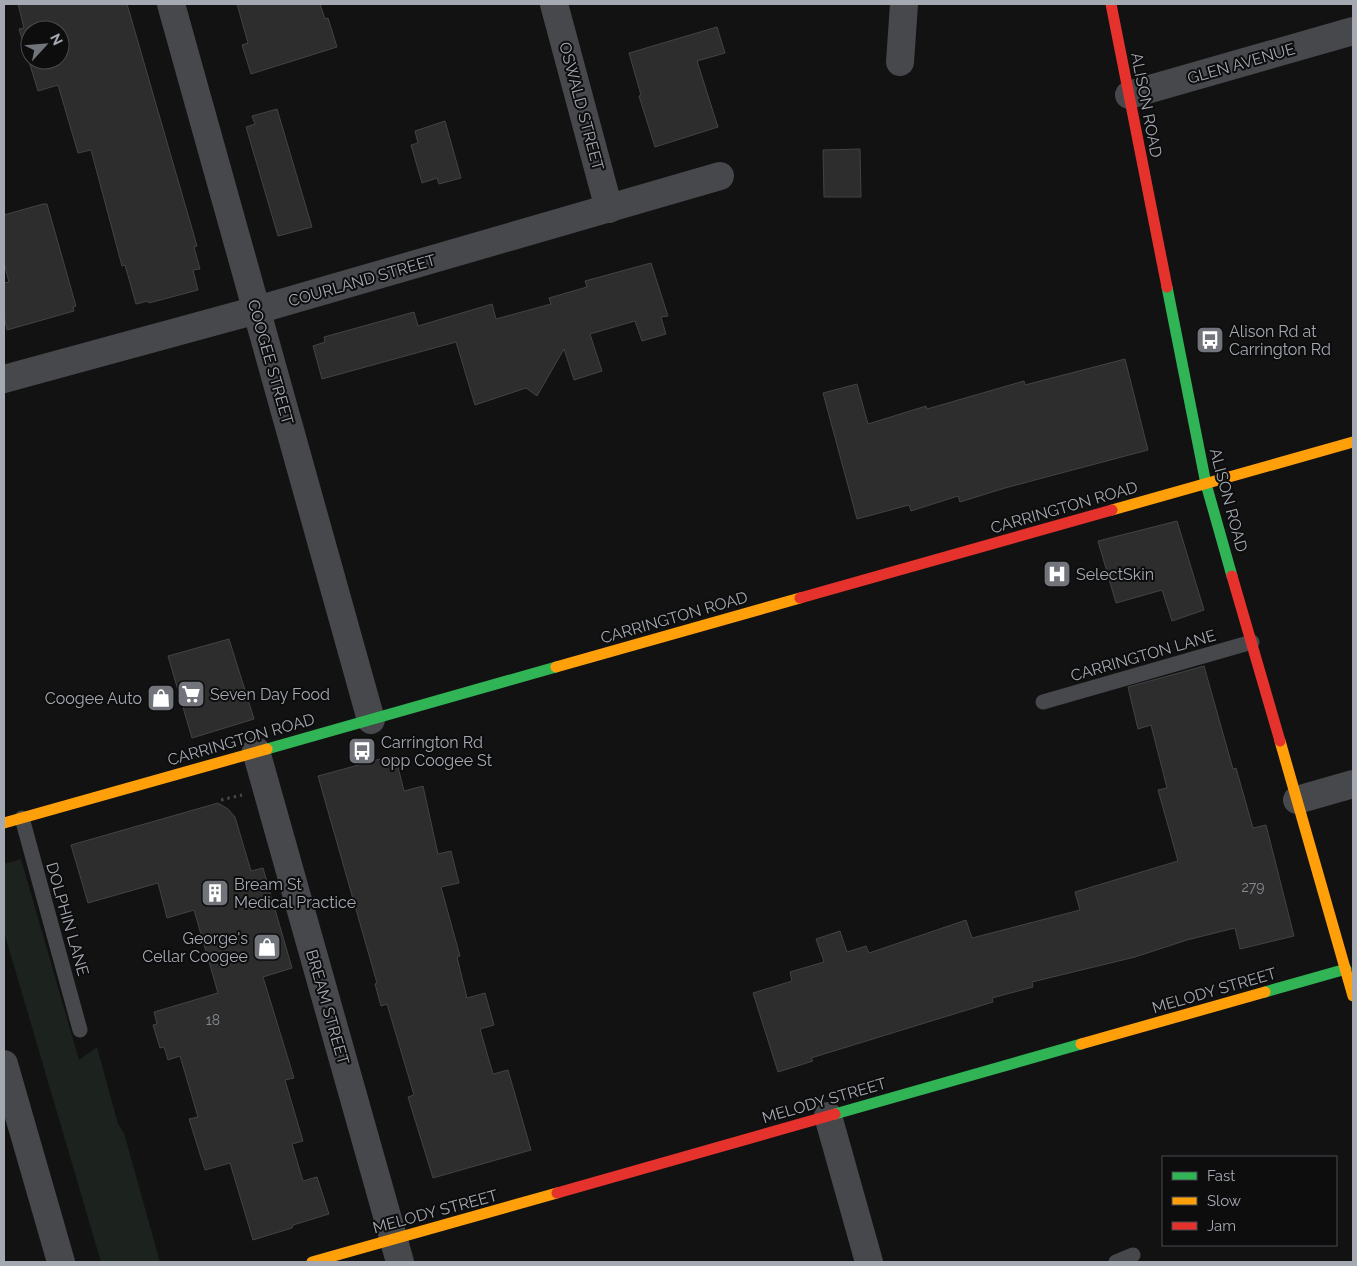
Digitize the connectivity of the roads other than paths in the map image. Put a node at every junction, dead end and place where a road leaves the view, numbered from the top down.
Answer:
1 (172, 4) edge
2 (554, 4) edge
3 (904, 4) edge
4 (1111, 4) edge
5 (1353, 31) edge
6 (900, 62) dead end
7 (1129, 95) junction
8 (720, 176) dead end
9 (609, 209) junction
10 (257, 310) junction
11 (4, 379) edge
12 (1353, 442) edge
13 (1206, 484) junction
14 (1252, 642) junction
15 (1043, 702) dead end
16 (371, 720) junction
17 (256, 751) junction
18 (1353, 784) edge
19 (1297, 800) junction
20 (8, 821) edge
21 (1346, 969) junction
22 (1353, 996) edge
23 (80, 1030) dead end
24 (4, 1064) edge
25 (828, 1116) junction
26 (396, 1251) edge
27 (1133, 1255) dead end
28 (62, 1262) edge
29 (312, 1262) edge
30 (869, 1262) edge
31 (1116, 1262) edge

1 - 10 street, COOGEE STREET
2 - 9 street, OSWALD STREET
3 - 6 street
4 - 7 main road, ALISON ROAD
5 - 7 street, GLEN AVENUE
7 - 13 main road, ALISON ROAD
8 - 9 street, COURLAND STREET
9 - 10 street, COURLAND STREET
10 - 11 street, COURLAND STREET
10 - 16 street, COOGEE STREET
12 - 13 main road, CARRINGTON ROAD
13 - 14 main road, ALISON ROAD
13 - 16 main road, CARRINGTON ROAD
14 - 15 lane, CARRINGTON LANE
14 - 19 main road, ALISON ROAD
16 - 17 main road, CARRINGTON ROAD
17 - 20 main road, CARRINGTON ROAD
17 - 26 street, BREAM STREET
18 - 19 street
19 - 21 main road, ALISON ROAD
20 - 23 lane, DOLPHIN LANE
21 - 22 main road, ALISON ROAD
21 - 25 main road, MELODY STREET
24 - 28 street
25 - 26 main road, MELODY STREET
25 - 30 street
26 - 29 main road, MELODY STREET
27 - 31 lane

